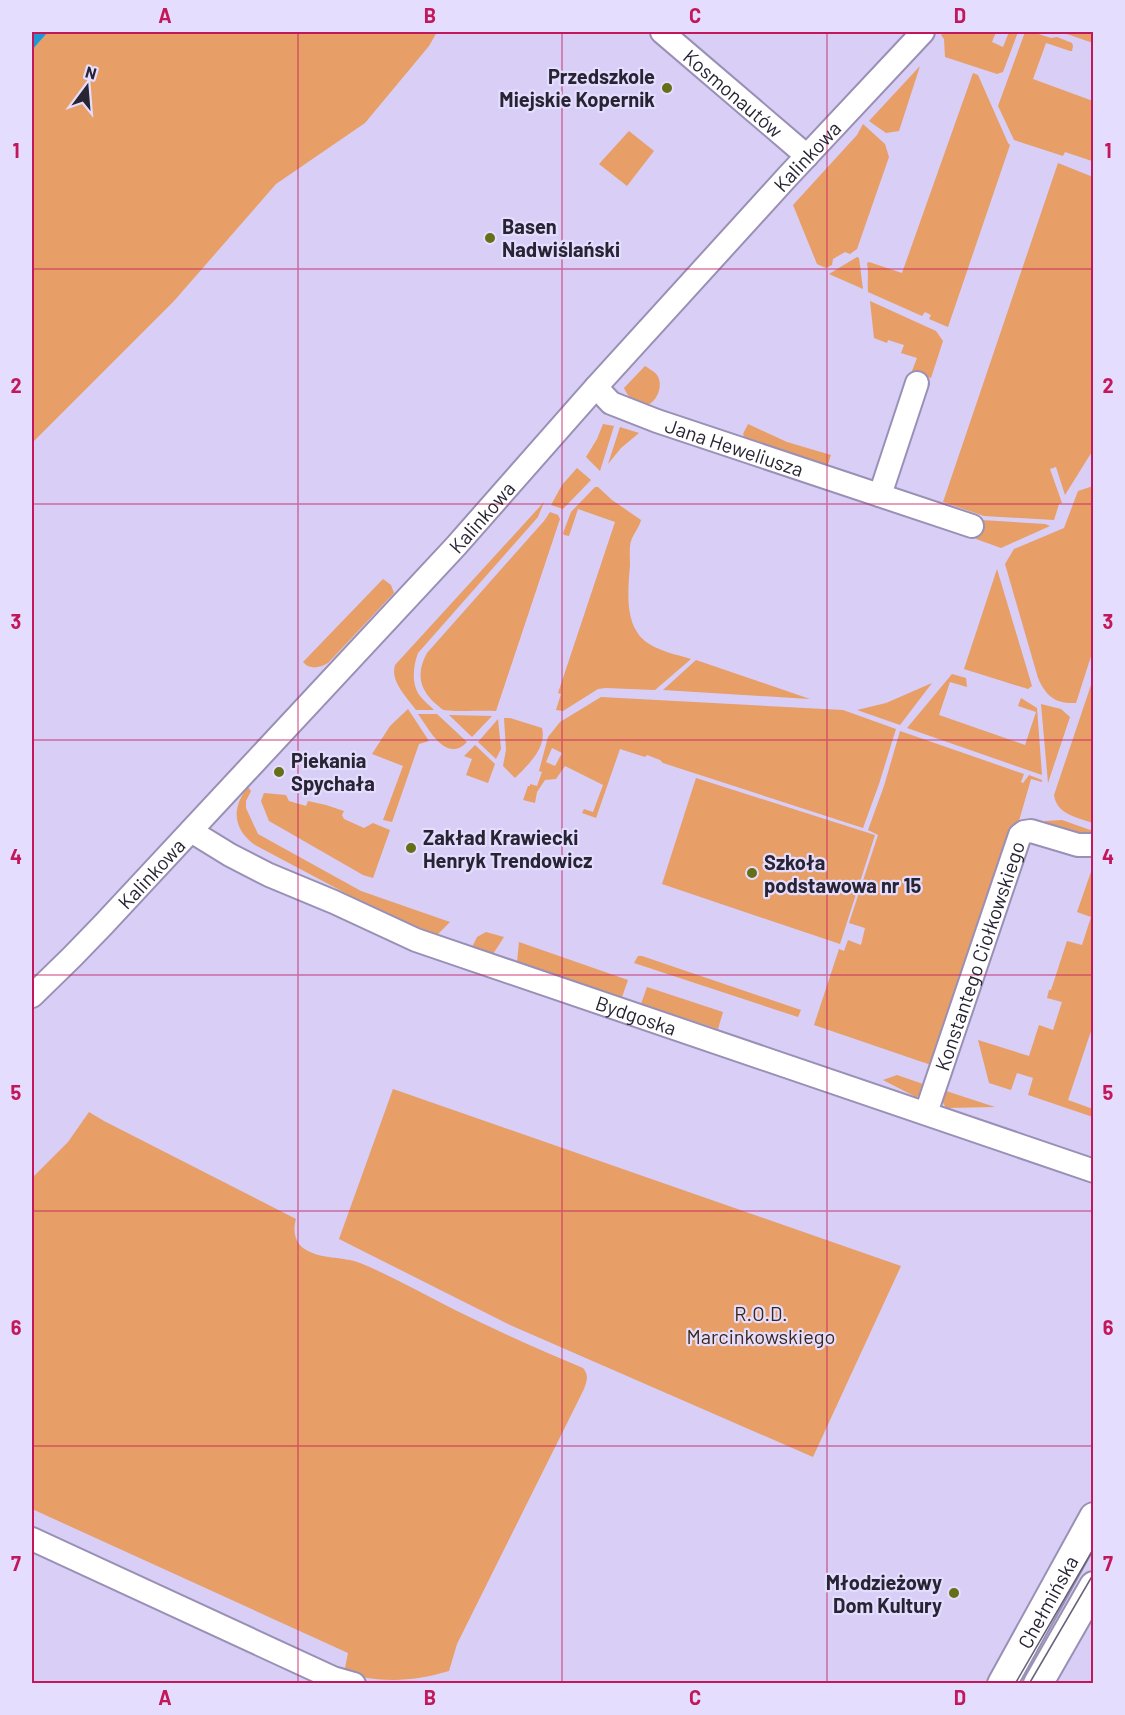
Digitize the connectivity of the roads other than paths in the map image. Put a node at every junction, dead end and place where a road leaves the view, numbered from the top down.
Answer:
1 (662, 32) edge
2 (923, 32) edge
3 (807, 156) junction
4 (917, 383) dead end
5 (596, 387) junction
6 (880, 495) junction
7 (972, 526) dead end
8 (191, 831) junction
9 (1094, 845) edge
10 (32, 996) edge
11 (926, 1113) junction
12 (1094, 1171) edge
13 (1094, 1517) edge
14 (32, 1539) edge
15 (1094, 1586) edge
16 (354, 1683) edge
17 (1002, 1683) edge
18 (1038, 1683) edge

1 - 3 street, Kosmonautów
2 - 3 street, Kalinkowa
3 - 5 street, Kalinkowa
4 - 6 street
5 - 6 street, Jana Heweliusza
5 - 8 street, Kalinkowa
6 - 7 street, Jana Heweliusza
8 - 10 street, Kalinkowa
8 - 11 street, Bydgoska
9 - 11 street, Konstantego Ciołkowskiego
11 - 12 street, Bydgoska
13 - 17 main road, Chełmińska
14 - 16 street
15 - 18 main road, Chełmińska

